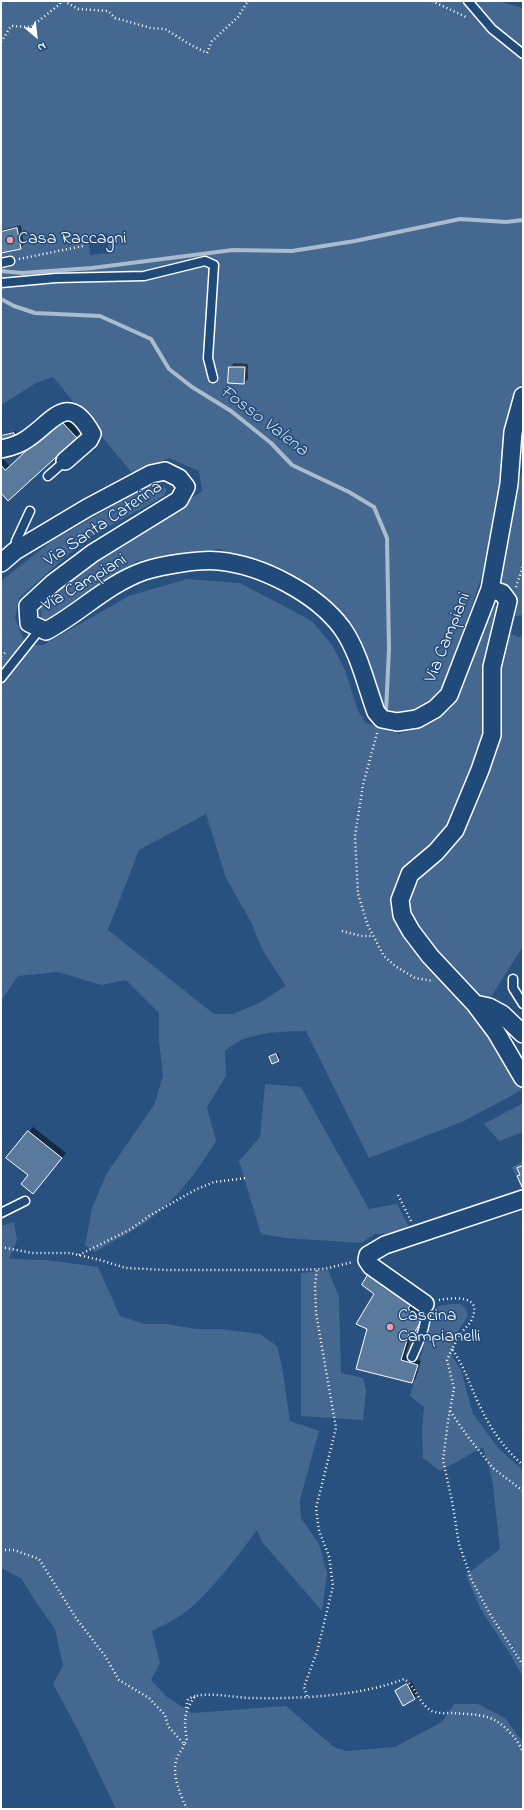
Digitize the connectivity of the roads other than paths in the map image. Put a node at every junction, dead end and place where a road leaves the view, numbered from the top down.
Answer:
1 (468, 1) edge
2 (523, 54) edge
3 (10, 261) road end
4 (1, 263) edge
5 (1, 283) edge
6 (213, 378) dead end
7 (523, 396) edge
8 (1, 449) edge
9 (65, 461) joint
10 (48, 476) dead end
11 (30, 511) dead end
12 (15, 551) junction
13 (1, 563) edge
14 (490, 589) junction
15 (40, 629) junction
16 (1, 678) edge
17 (513, 979) dead end
18 (475, 1004) junction
19 (523, 1004) edge
20 (523, 1034) edge
21 (523, 1078) edge
22 (523, 1199) edge
23 (25, 1201) dead end
24 (1, 1213) edge
25 (425, 1304) joint
26 (412, 1357) dead end

1 - 2 lane
3 - 4 lane
5 - 6 lane
7 - 14 street, Via Campiani
8 - 9 street
9 - 10 lane
11 - 12 lane
12 - 13 street, Via Santa Caterina
12 - 15 street, Via Santa Caterina
14 - 15 street, Via Campiani
14 - 18 street
15 - 16 lane
17 - 19 lane
18 - 20 street
18 - 21 street
22 - 25 street
23 - 24 lane
25 - 26 lane

